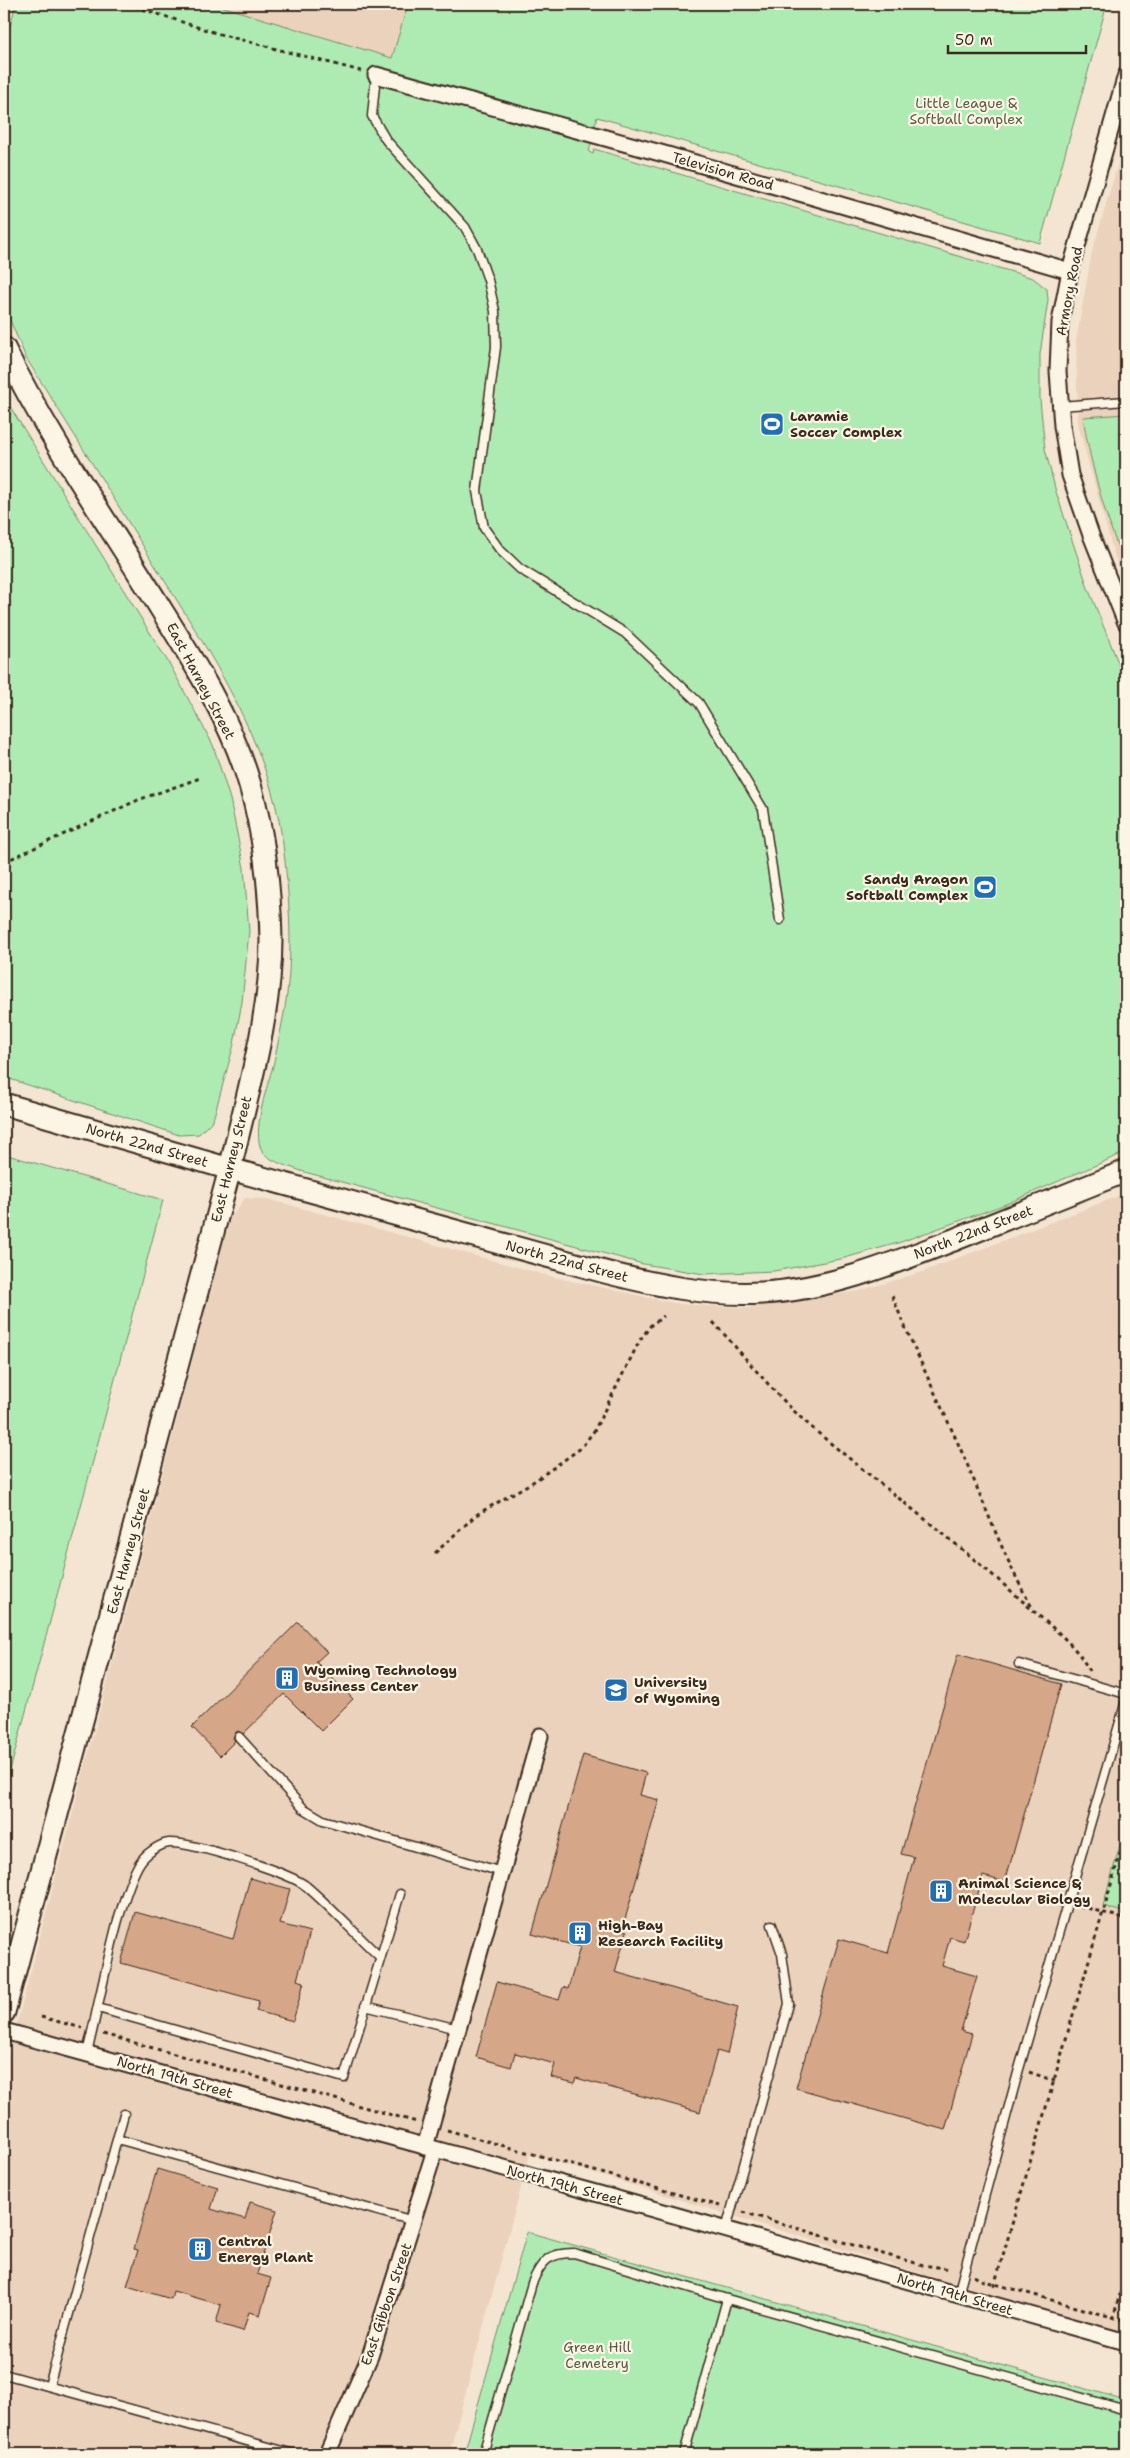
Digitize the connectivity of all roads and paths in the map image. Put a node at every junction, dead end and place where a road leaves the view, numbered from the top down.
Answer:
1 (127, 4) edge
2 (376, 75) junction
3 (1126, 75) edge
4 (1070, 271) junction
5 (4, 348) edge
6 (1126, 401) edge
7 (1060, 406) junction
8 (1126, 623) edge
9 (200, 778) dead end
10 (4, 862) edge
11 (780, 920) dead end
12 (4, 1104) edge
13 (230, 1169) junction
14 (1126, 1171) edge
15 (892, 1296) dead end
16 (664, 1316) dead end
17 (713, 1322) dead end
18 (435, 1552) dead end
19 (1034, 1611) junction
20 (1019, 1664) dead end
21 (1096, 1685) junction
22 (1126, 1694) edge
23 (1126, 1701) edge
24 (540, 1736) dead end
25 (240, 1738) dead end
26 (1126, 1833) edge
27 (502, 1872) junction
28 (400, 1894) dead end
29 (1067, 1902) junction
30 (1104, 1913) junction
31 (1126, 1919) edge
32 (772, 1925) dead end
33 (380, 1957) junction
34 (365, 2006) junction
35 (98, 2008) junction
36 (4, 2012) edge
37 (41, 2017) dead end
38 (458, 2029) junction
39 (4, 2031) edge
40 (92, 2031) junction
41 (86, 2053) junction
42 (1019, 2069) junction
43 (1055, 2081) junction
44 (124, 2114) dead end
45 (432, 2126) junction
46 (117, 2139) junction
47 (430, 2149) junction
48 (732, 2209) junction
49 (414, 2221) junction
50 (726, 2229) junction
51 (1126, 2272) edge
52 (964, 2273) junction
53 (995, 2284) junction
54 (958, 2294) junction
55 (727, 2299) junction
56 (989, 2303) junction
57 (1114, 2318) junction
58 (1126, 2321) edge
59 (1108, 2337) junction
60 (1126, 2342) edge
61 (4, 2374) edge
62 (49, 2386) junction
63 (1126, 2410) edge
64 (294, 2454) edge
65 (327, 2454) edge
66 (483, 2454) edge
67 (684, 2454) edge

1 - 2 path
2 - 4 street, Television Road
2 - 11 lane
3 - 4 street, Armory Road
4 - 7 street, Armory Road
5 - 13 main road, East Harney Street
6 - 7 lane
7 - 8 street, Armory Road
9 - 10 path
12 - 13 main road, North 22nd Street
13 - 14 main road, North 22nd Street
13 - 36 main road, East Harney Street
15 - 19 path
16 - 18 path
17 - 19 path
19 - 21 path
20 - 21 lane
21 - 22 lane
23 - 29 lane
24 - 27 street, East Gibbon Street
25 - 27 lane
26 - 30 path
27 - 38 street, East Gibbon Street
28 - 33 lane
29 - 30 path
29 - 42 lane
30 - 31 path
30 - 43 path
32 - 48 lane
33 - 34 lane
33 - 35 lane
34 - 35 lane
34 - 38 lane
35 - 40 lane
37 - 40 path
38 - 45 street, East Gibbon Street
39 - 41 street, North 19th Street
40 - 41 lane
40 - 45 path
41 - 47 street, North 19th Street
42 - 43 path
42 - 52 lane
43 - 53 path
44 - 46 lane
45 - 47 street, East Gibbon Street
45 - 48 path
46 - 49 lane
46 - 62 lane
47 - 49 street, East Gibbon Street
47 - 50 street, North 19th Street
48 - 50 lane
48 - 52 path
49 - 65 street, East Gibbon Street
50 - 54 street, North 19th Street
51 - 57 path
52 - 53 path
52 - 54 lane
53 - 56 path
53 - 57 path
54 - 56 street, North 19th Street
55 - 63 lane
55 - 66 lane
55 - 67 lane
56 - 59 street, North 19th Street
57 - 58 path
57 - 59 path
59 - 60 street, North 19th Street
61 - 62 lane
62 - 64 lane

